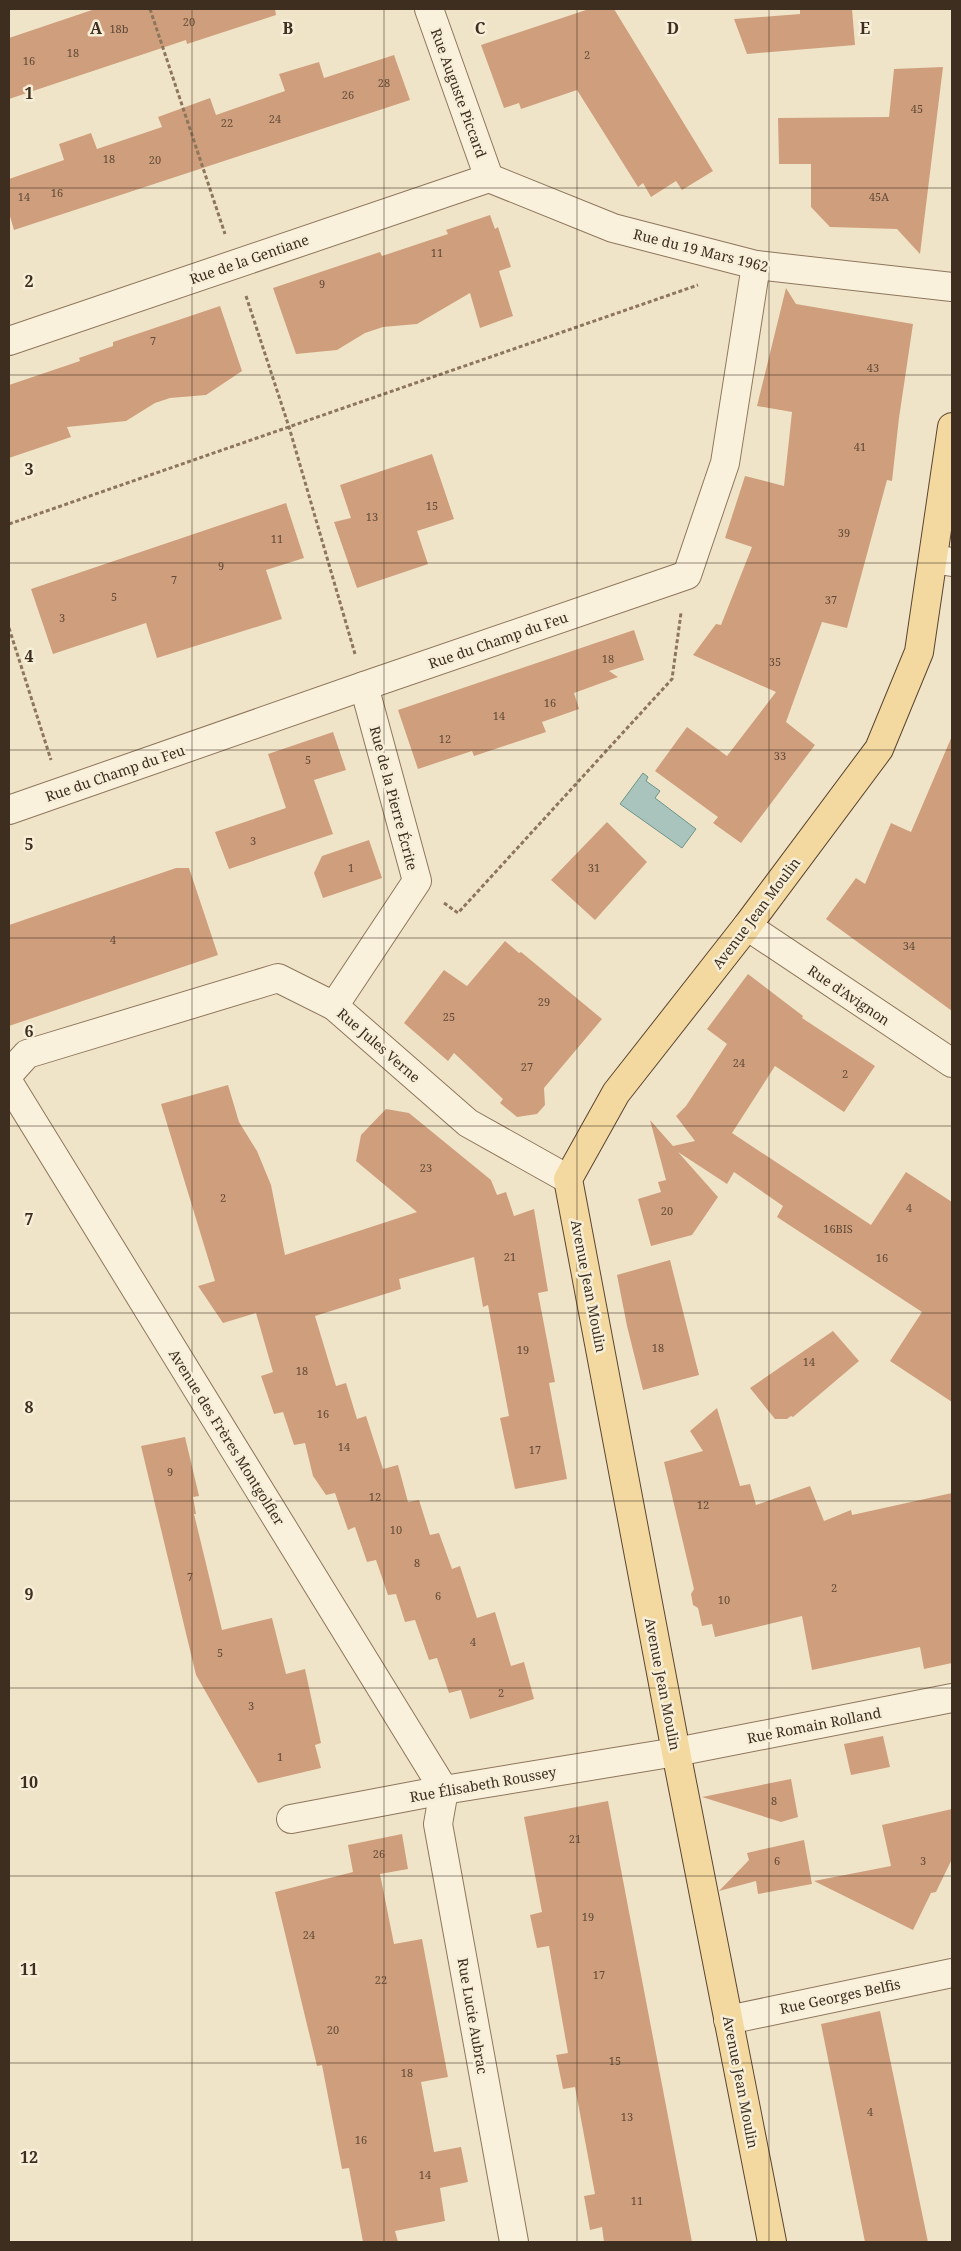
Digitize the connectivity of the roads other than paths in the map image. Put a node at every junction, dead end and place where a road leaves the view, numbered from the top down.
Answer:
1 (429, 9) edge
2 (489, 178) junction
3 (756, 266) junction
4 (952, 288) edge
5 (9, 341) edge
6 (952, 427) edge
7 (942, 560) edge
8 (364, 686) junction
9 (9, 810) edge
10 (746, 926) junction
11 (334, 1006) junction
12 (952, 1063) edge
13 (9, 1074) edge
14 (9, 1083) edge
15 (568, 1179) junction
16 (952, 1698) edge
17 (676, 1752) junction
18 (444, 1790) junction
19 (291, 1819) dead end
20 (952, 1973) edge
21 (728, 2020) junction
22 (514, 2242) edge
23 (772, 2242) edge

1 - 2 street, Rue Auguste Piccard
2 - 3 street, Rue du 19 Mars 1962
2 - 5 street, Rue de la Gentiane
3 - 4 street, Rue du 19 Mars 1962
3 - 8 street, Rue du Champ du Feu
6 - 7 main road, Avenue Jean Moulin
7 - 10 main road, Avenue Jean Moulin
8 - 9 street, Rue du Champ du Feu
8 - 11 street, Rue de la Pierre Écrite
10 - 12 street, Rue d'Avignon
10 - 15 main road, Avenue Jean Moulin
11 - 13 street, Rue Jules Verne
11 - 15 street, Rue Jules Verne
14 - 18 street, Avenue des Frères Montgolfier
15 - 17 main road, Avenue Jean Moulin
16 - 17 street, Rue Romain Rolland
17 - 18 street, Rue Élisabeth Roussey
17 - 21 main road, Avenue Jean Moulin
18 - 19 street, Rue Élisabeth Roussey
18 - 22 street, Rue Lucie Aubrac
20 - 21 street, Rue Georges Belfis
21 - 23 main road, Avenue Jean Moulin

